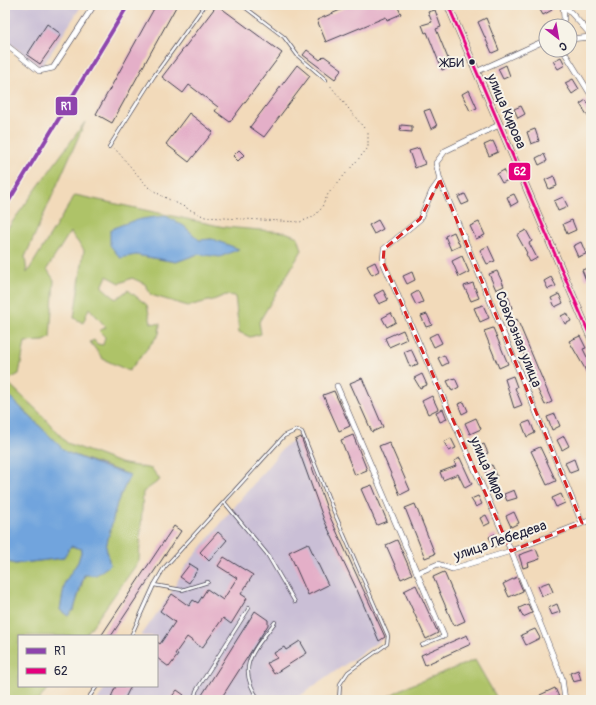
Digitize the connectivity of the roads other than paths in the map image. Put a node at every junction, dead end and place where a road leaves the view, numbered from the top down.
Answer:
1 (94, 5) edge
2 (205, 5) edge
3 (242, 5) edge
4 (448, 5) edge
5 (563, 5) edge
6 (564, 18) edge
7 (591, 36) edge
8 (578, 38) edge
9 (5, 44) edge
10 (538, 44) edge
11 (568, 58) edge
12 (476, 72) junction
13 (326, 80) road end
14 (591, 95) edge
15 (499, 125) junction
16 (109, 147) road end
17 (440, 180) junction
18 (591, 338) edge
19 (337, 386) dead end
20 (224, 502) junction
21 (591, 520) edge
22 (582, 523) junction
23 (512, 550) junction
24 (417, 573) junction
25 (208, 582) dead end
26 (154, 585) junction
27 (295, 602) dead end
28 (249, 608) dead end
29 (275, 622) dead end
30 (131, 635) edge
31 (444, 636) joint
32 (422, 645) dead end
33 (96, 687) edge
34 (87, 700) edge
35 (200, 700) edge
36 (259, 700) edge
37 (339, 700) edge
38 (565, 700) edge

1 - 9 street
2 - 16 lane
3 - 13 lane
4 - 12 street, улица Кирова
5 - 6 street
5 - 7 street
7 - 8 street
10 - 12 street
11 - 14 street
12 - 15 street, улица Кирова
15 - 17 street, Совхозная улица
15 - 18 street, улица Кирова
17 - 22 street, Совхозная улица
17 - 23 street, улица Мира
19 - 24 street
20 - 26 lane
20 - 27 lane
20 - 37 lane
21 - 22 street, улица Лебедева
22 - 23 street, улица Лебедева
23 - 24 street, улица Лебедева
23 - 38 street, улица Мира
24 - 31 street
25 - 26 lane
26 - 30 lane
28 - 35 lane
29 - 36 lane
31 - 32 lane
33 - 34 lane

